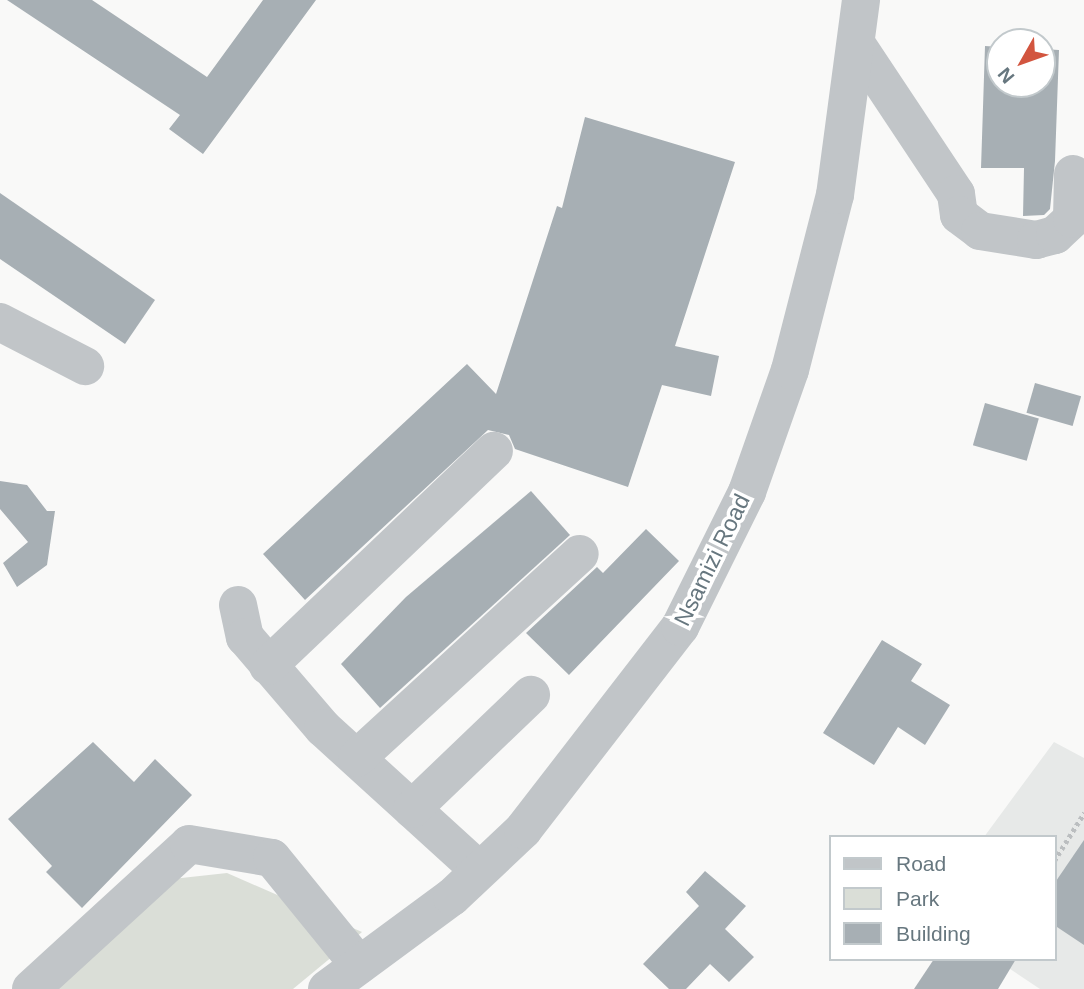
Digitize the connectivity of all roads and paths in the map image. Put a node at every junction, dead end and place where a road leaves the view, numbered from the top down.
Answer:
1 (861, 0) edge
2 (859, 48) junction
3 (1073, 174) dead end
4 (0, 322) edge
5 (85, 366) dead end
6 (494, 451) dead end
7 (580, 554) dead end
8 (238, 605) dead end
9 (268, 666) junction
10 (531, 695) dead end
11 (357, 758) junction
12 (412, 809) junction
13 (1084, 813) edge
14 (1056, 858) edge
15 (479, 870) junction
16 (359, 965) junction
17 (30, 989) edge
18 (327, 989) edge

1 - 2 street, Nsamizi Road
2 - 3 street
2 - 15 street, Nsamizi Road
4 - 5 street
6 - 9 street
7 - 11 street
8 - 9 street
9 - 11 street
10 - 12 street
11 - 12 street
12 - 15 street
13 - 14 path
15 - 16 street, Nsamizi Road
16 - 17 street
16 - 18 street, Nsamizi Road

